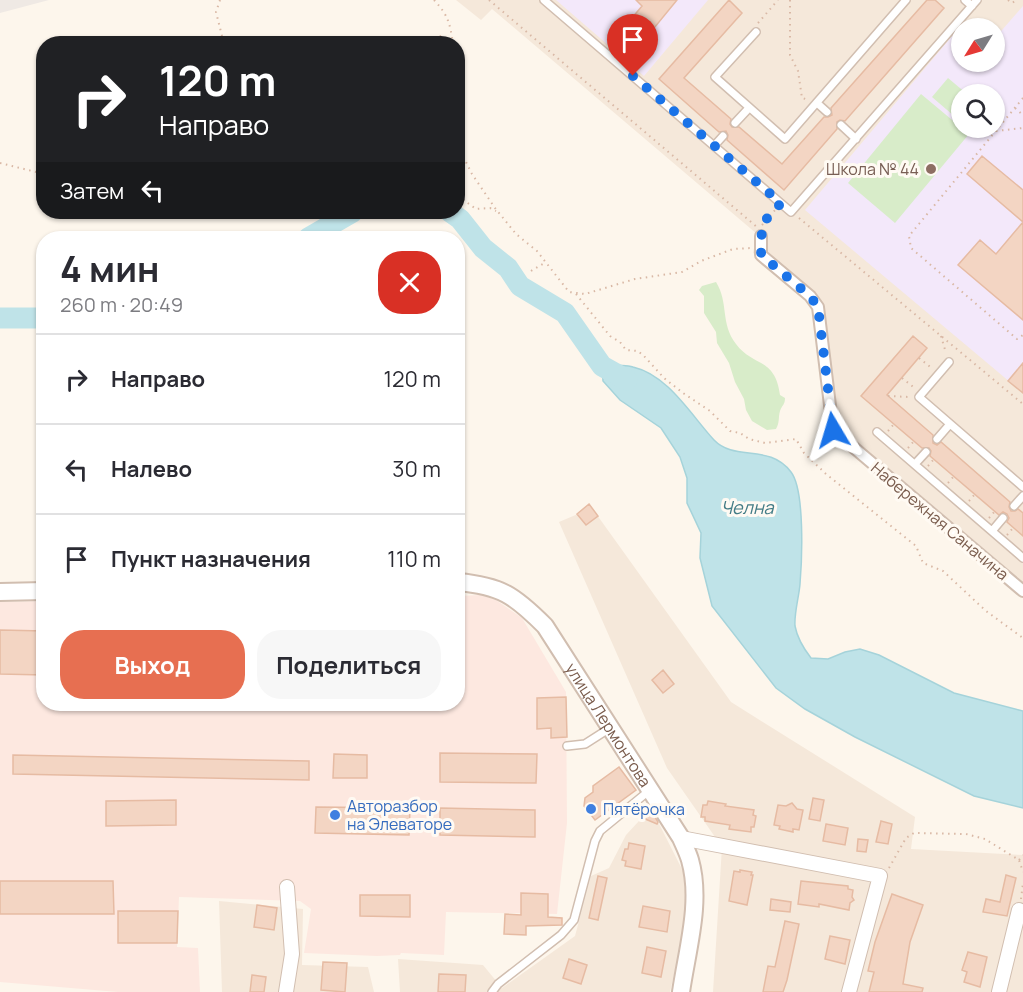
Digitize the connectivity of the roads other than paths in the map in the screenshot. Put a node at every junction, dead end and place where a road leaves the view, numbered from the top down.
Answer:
1 (544, 0) edge
2 (906, 0) edge
3 (965, 0) edge
4 (974, 3) edge
5 (756, 32) road end
6 (817, 102) junction
7 (748, 108) junction
8 (828, 112) dead end
9 (735, 123) dead end
10 (841, 125) dead end
11 (723, 136) dead end
12 (856, 139) junction
13 (714, 146) junction
14 (760, 236) dead end
15 (949, 363) road end
16 (950, 424) junction
17 (877, 432) dead end
18 (937, 439) dead end
19 (926, 452) dead end
20 (915, 465) junction
21 (1023, 487) edge
22 (1023, 496) edge
23 (1014, 506) dead end
24 (1003, 519) dead end
25 (992, 531) junction
26 (1023, 558) edge
27 (465, 583) edge
28 (36, 591) edge
29 (1023, 591) edge
30 (0, 592) edge
31 (610, 728) junction
32 (567, 746) dead end
33 (650, 790) junction
34 (681, 838) junction
35 (287, 887) dead end
36 (1019, 910) dead end
37 (286, 992) edge
38 (492, 992) edge
39 (681, 992) edge
40 (849, 992) edge
41 (999, 992) edge

1 - 13 lane
2 - 6 lane
3 - 4 lane
4 - 12 lane
5 - 7 lane
6 - 7 lane
6 - 8 lane
7 - 9 lane
10 - 12 lane
11 - 13 lane
12 - 13 lane
14 - 29 street, Набережная Саначина
15 - 16 lane
16 - 18 lane
16 - 21 lane
17 - 20 lane
19 - 20 lane
20 - 25 lane
22 - 23 lane
24 - 25 lane
25 - 26 lane
27 - 31 street, улица Лермонтова
28 - 30 street
31 - 32 lane
31 - 33 street, улица Лермонтова
33 - 34 street, улица Лермонтова
33 - 38 lane
34 - 39 street, улица Лермонтова
34 - 40 street
35 - 37 street
36 - 41 street

